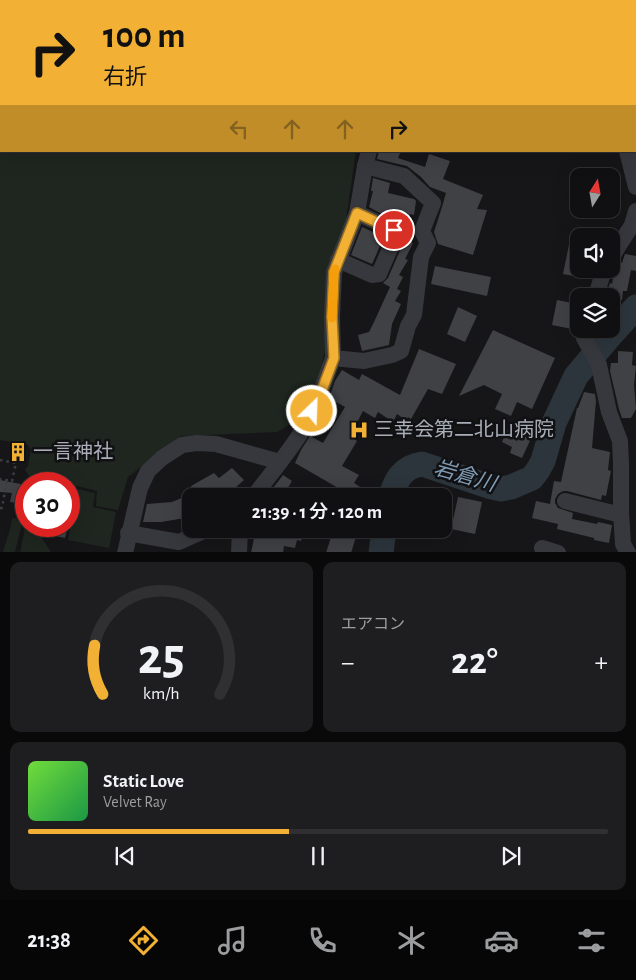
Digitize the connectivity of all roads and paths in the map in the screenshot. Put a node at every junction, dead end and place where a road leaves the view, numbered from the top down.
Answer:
1 (627, 152) edge
2 (367, 159) edge
3 (636, 187) edge
4 (636, 211) edge
5 (357, 213) junction
6 (620, 244) edge
7 (338, 260) junction
8 (584, 338) edge
9 (334, 358) junction
10 (0, 460) edge
11 (280, 462) junction
12 (0, 479) edge
13 (7, 480) junction
14 (260, 488) edge
15 (564, 501) dead end
16 (0, 508) edge
17 (621, 515) junction
18 (128, 533) junction
19 (188, 538) edge
20 (240, 538) edge
21 (622, 550) edge
22 (125, 552) edge
23 (239, 552) edge

1 - 3 street
2 - 5 street
2 - 9 street
4 - 6 street
5 - 7 street
5 - 7 street
7 - 9 street
8 - 17 street
9 - 11 street
10 - 13 path
11 - 14 street
11 - 18 street
12 - 13 path
13 - 16 path
15 - 17 street
17 - 21 street
18 - 19 street
18 - 22 street
20 - 23 street

